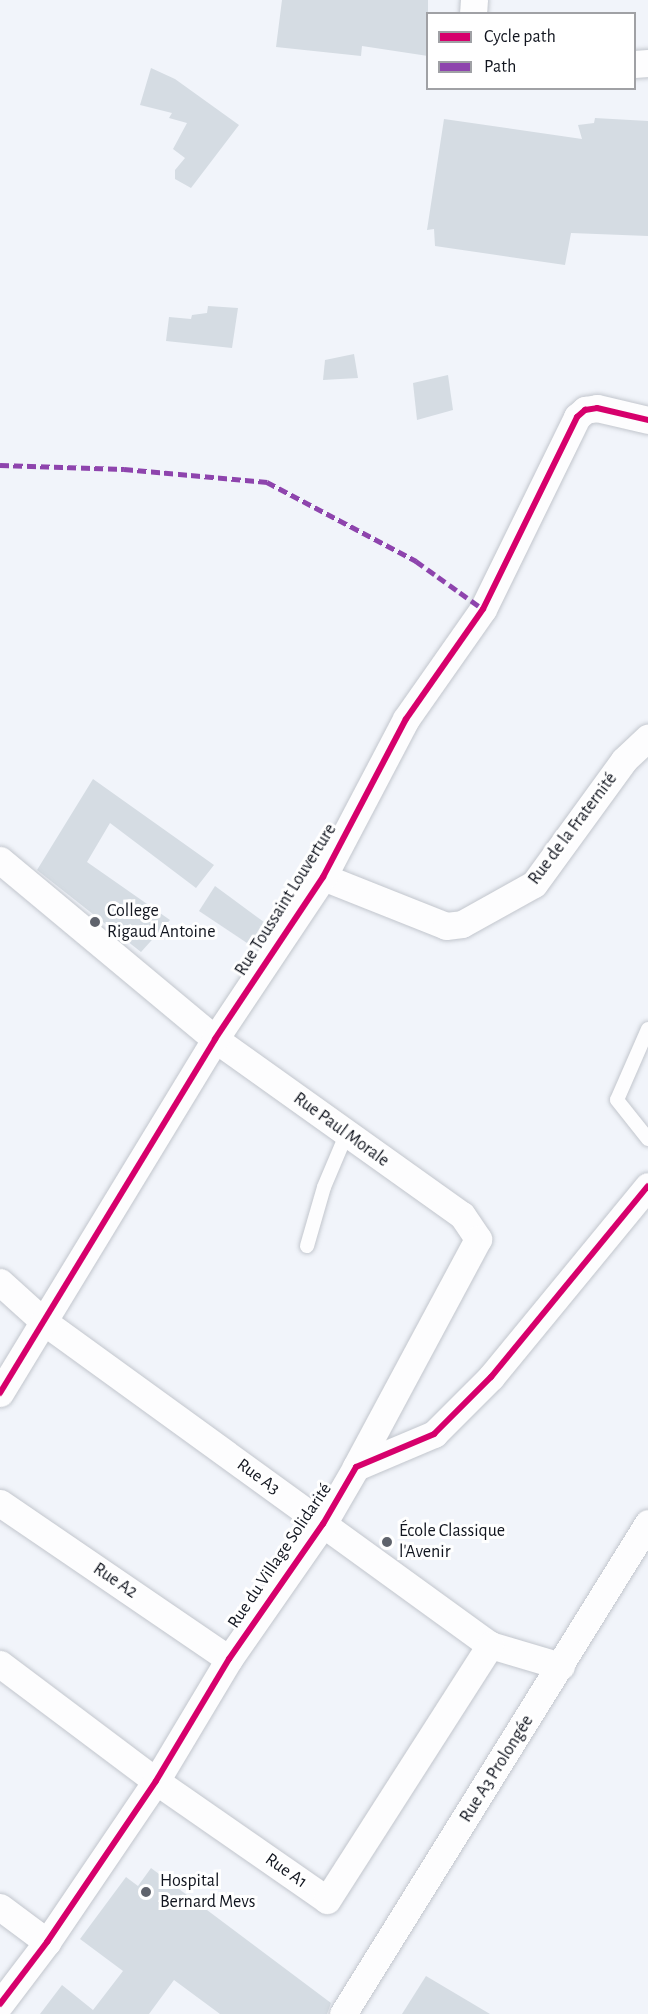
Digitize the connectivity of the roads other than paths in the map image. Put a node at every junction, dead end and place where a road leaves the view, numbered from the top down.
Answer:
1 (648, 420) edge
2 (648, 738) edge
3 (0, 860) edge
4 (323, 877) junction
5 (648, 1029) edge
6 (215, 1039) junction
7 (346, 1135) junction
8 (648, 1139) edge
9 (648, 1186) edge
10 (307, 1246) dead end
11 (0, 1282) edge
12 (43, 1321) junction
13 (0, 1393) edge
14 (356, 1467) junction
15 (0, 1503) edge
16 (648, 1523) edge
17 (322, 1524) junction
18 (490, 1645) junction
19 (229, 1659) junction
20 (0, 1664) edge
21 (561, 1666) junction
22 (156, 1780) junction
23 (0, 1907) edge
24 (47, 1942) junction
25 (0, 2004) edge
26 (343, 2014) edge

1 - 4 street, Rue Toussaint Louverture
2 - 4 street, Rue de la Fraternité
3 - 6 street, Rue Paul Morale
4 - 6 street, Rue Toussaint Louverture
5 - 8 lane
6 - 7 street, Rue Paul Morale
6 - 12 street, Rue Toussaint Louverture
7 - 10 lane
7 - 14 street, Rue Paul Morale
9 - 14 street
11 - 12 street, Rue A3
12 - 13 street, Rue Toussaint Louverture
12 - 17 street, Rue A3
14 - 17 street, Rue du Village Solidarité
15 - 19 street, Rue A2
16 - 21 street, Rue A3 Prolongée
17 - 18 street, Rue A3
17 - 19 street, Rue du Village Solidarité
18 - 21 street, Rue A3
18 - 22 street, Rue A1
19 - 22 street, Rue du Village Solidarité
20 - 22 street, Rue A1
21 - 26 street, Rue A3 Prolongée
22 - 24 street, Rue du Village Solidarité
23 - 24 street
24 - 25 street, Rue du Village Solidarité

